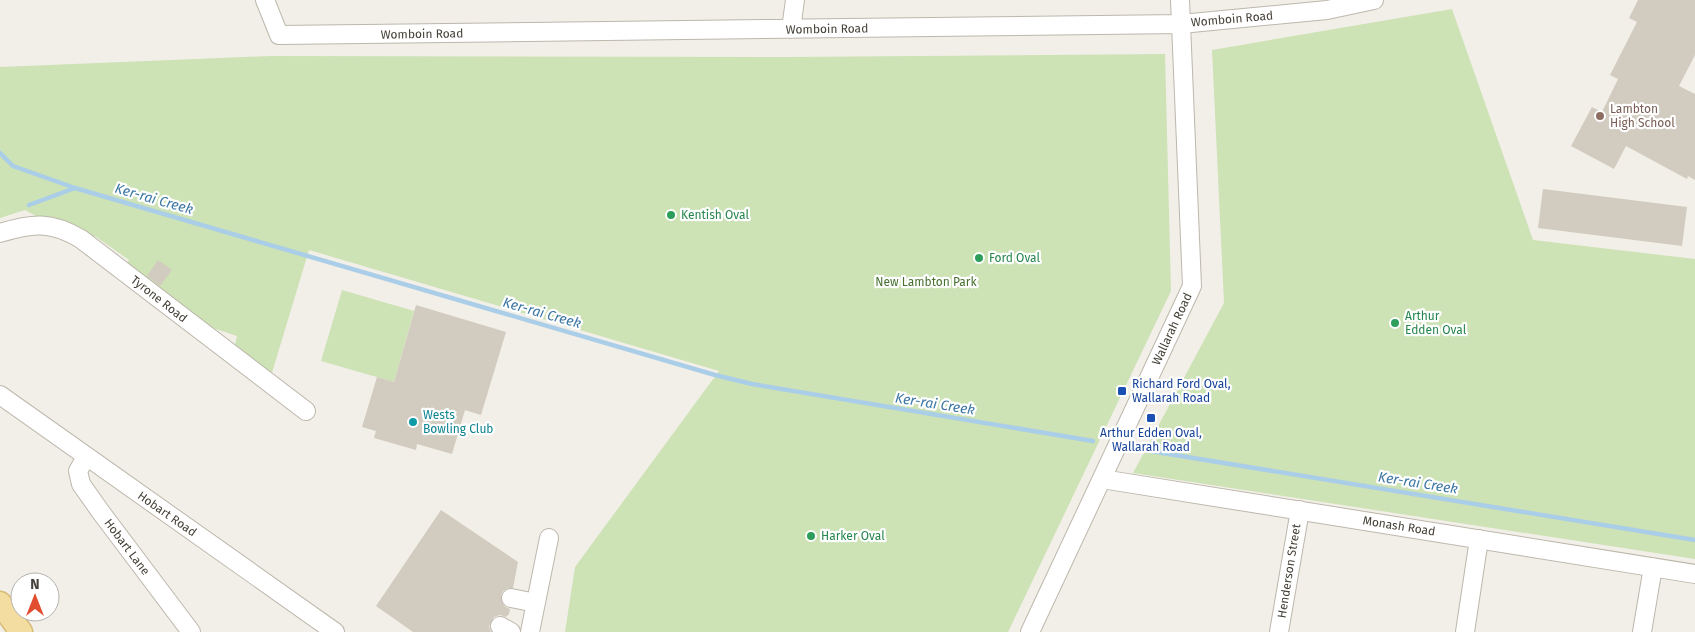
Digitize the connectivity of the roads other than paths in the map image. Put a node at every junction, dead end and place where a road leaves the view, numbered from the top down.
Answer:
1 (265, 0) edge
2 (795, 0) edge
3 (1180, 0) edge
4 (1374, 0) edge
5 (1181, 24) junction
6 (791, 29) junction
7 (0, 233) edge
8 (0, 395) edge
9 (306, 410) dead end
10 (86, 457) junction
11 (1102, 479) junction
12 (1300, 510) junction
13 (549, 538) dead end
14 (1479, 539) junction
15 (1653, 567) junction
16 (1695, 574) edge
17 (512, 598) dead end
18 (536, 602) junction
19 (0, 603) edge
20 (21, 632) edge
21 (190, 632) edge
22 (335, 632) edge
23 (530, 632) edge
24 (1030, 632) edge
25 (1279, 632) edge
26 (1465, 632) edge
27 (1642, 632) edge

1 - 6 street, Womboin Road
2 - 6 street
3 - 5 street, Wallarah Road
4 - 5 street, Womboin Road
5 - 6 street, Womboin Road
5 - 11 street, Wallarah Road
7 - 9 street, Tyrone Road
8 - 10 street, Hobart Road
10 - 21 street, Hobart Lane
10 - 22 street, Hobart Road
11 - 12 street, Monash Road
11 - 24 street, Wallarah Road
12 - 14 street, Monash Road
12 - 25 street, Henderson Street
13 - 18 street
14 - 15 street, Monash Road
14 - 26 street
15 - 16 street, Monash Road
15 - 27 street
17 - 18 street
18 - 23 street
19 - 20 main road

